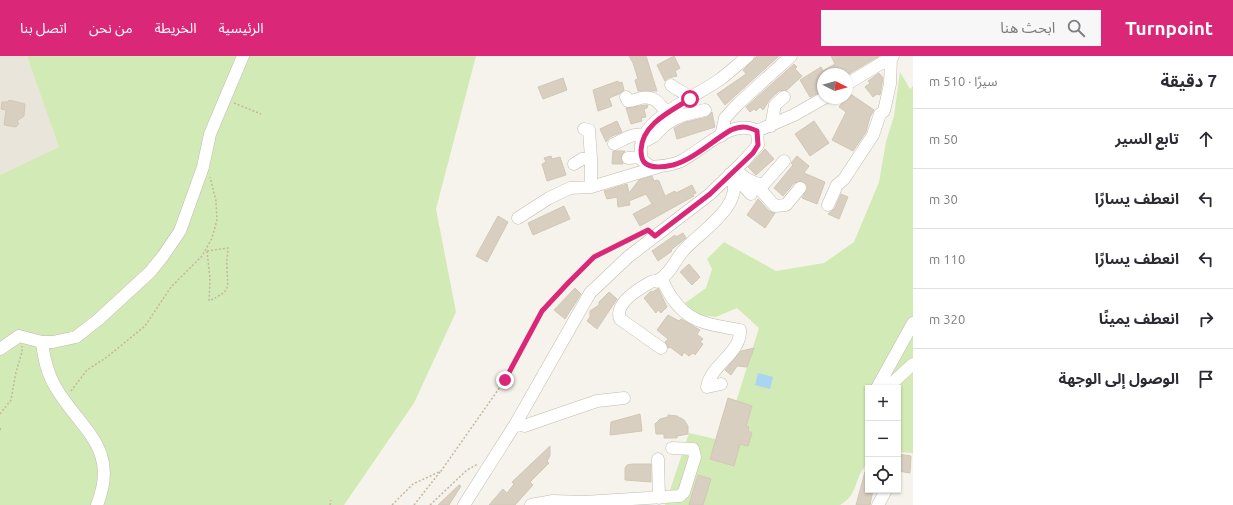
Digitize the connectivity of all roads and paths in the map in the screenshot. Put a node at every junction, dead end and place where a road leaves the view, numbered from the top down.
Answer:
1 (243, 56) edge
2 (748, 56) edge
3 (791, 56) edge
4 (892, 57) edge
5 (853, 80) edge
6 (671, 85) dead end
7 (626, 97) dead end
8 (784, 97) dead end
9 (224, 99) junction
10 (690, 99) junction
11 (817, 102) edge
12 (705, 110) dead end
13 (261, 114) dead end
14 (668, 114) junction
15 (771, 126) junction
16 (584, 129) dead end
17 (757, 131) junction
18 (721, 136) junction
19 (643, 139) junction
20 (614, 144) dead end
21 (641, 157) junction
22 (591, 158) junction
23 (628, 158) dead end
24 (784, 161) dead end
25 (204, 162) junction
26 (574, 164) dead end
27 (663, 166) junction
28 (733, 174) junction
29 (591, 187) junction
30 (800, 188) dead end
31 (753, 189) junction
32 (828, 205) dead end
33 (518, 218) dead end
34 (655, 236) junction
35 (207, 248) junction
36 (207, 251) junction
37 (660, 279) junction
38 (913, 323) edge
39 (26, 338) junction
40 (42, 342) junction
41 (661, 348) dead end
42 (0, 349) edge
43 (913, 364) edge
44 (721, 384) dead end
45 (879, 385) edge
46 (890, 385) edge
47 (624, 398) dead end
48 (66, 402) junction
49 (0, 414) edge
50 (516, 423) junction
51 (0, 428) edge
52 (2, 432) dead end
53 (672, 448) dead end
54 (658, 459) dead end
55 (487, 468) junction
56 (441, 471) junction
57 (884, 493) edge
58 (331, 500) dead end
59 (657, 500) edge
60 (97, 505) edge
61 (330, 505) edge
62 (392, 505) edge
63 (414, 505) edge
64 (430, 505) edge
65 (464, 505) edge
66 (531, 505) edge
67 (878, 505) edge

1 - 9 street
2 - 10 street
3 - 18 street
4 - 5 street
4 - 32 street
6 - 10 street
7 - 14 street
8 - 15 street
9 - 13 path
9 - 25 street
10 - 14 street
11 - 15 street
12 - 19 street
14 - 19 street
15 - 17 street
16 - 22 street
17 - 18 street
17 - 28 street
18 - 27 street
19 - 20 street
19 - 21 street
21 - 23 street
21 - 27 street
22 - 26 street
22 - 29 street
24 - 31 street
25 - 35 path
25 - 40 street
27 - 29 street
28 - 31 street
28 - 34 street
28 - 37 street
29 - 33 street
30 - 31 street
34 - 50 street
34 - 56 path
35 - 36 path
35 - 48 path
36 - 36 path
37 - 41 street
37 - 44 street
38 - 45 street
39 - 40 street
39 - 42 street
39 - 49 path
40 - 48 street
43 - 46 street
47 - 50 street
48 - 60 street
50 - 55 street
51 - 52 path
53 - 59 street
54 - 59 street
55 - 64 path
55 - 65 street
56 - 62 path
56 - 63 path
57 - 67 street
58 - 61 path
59 - 66 street

